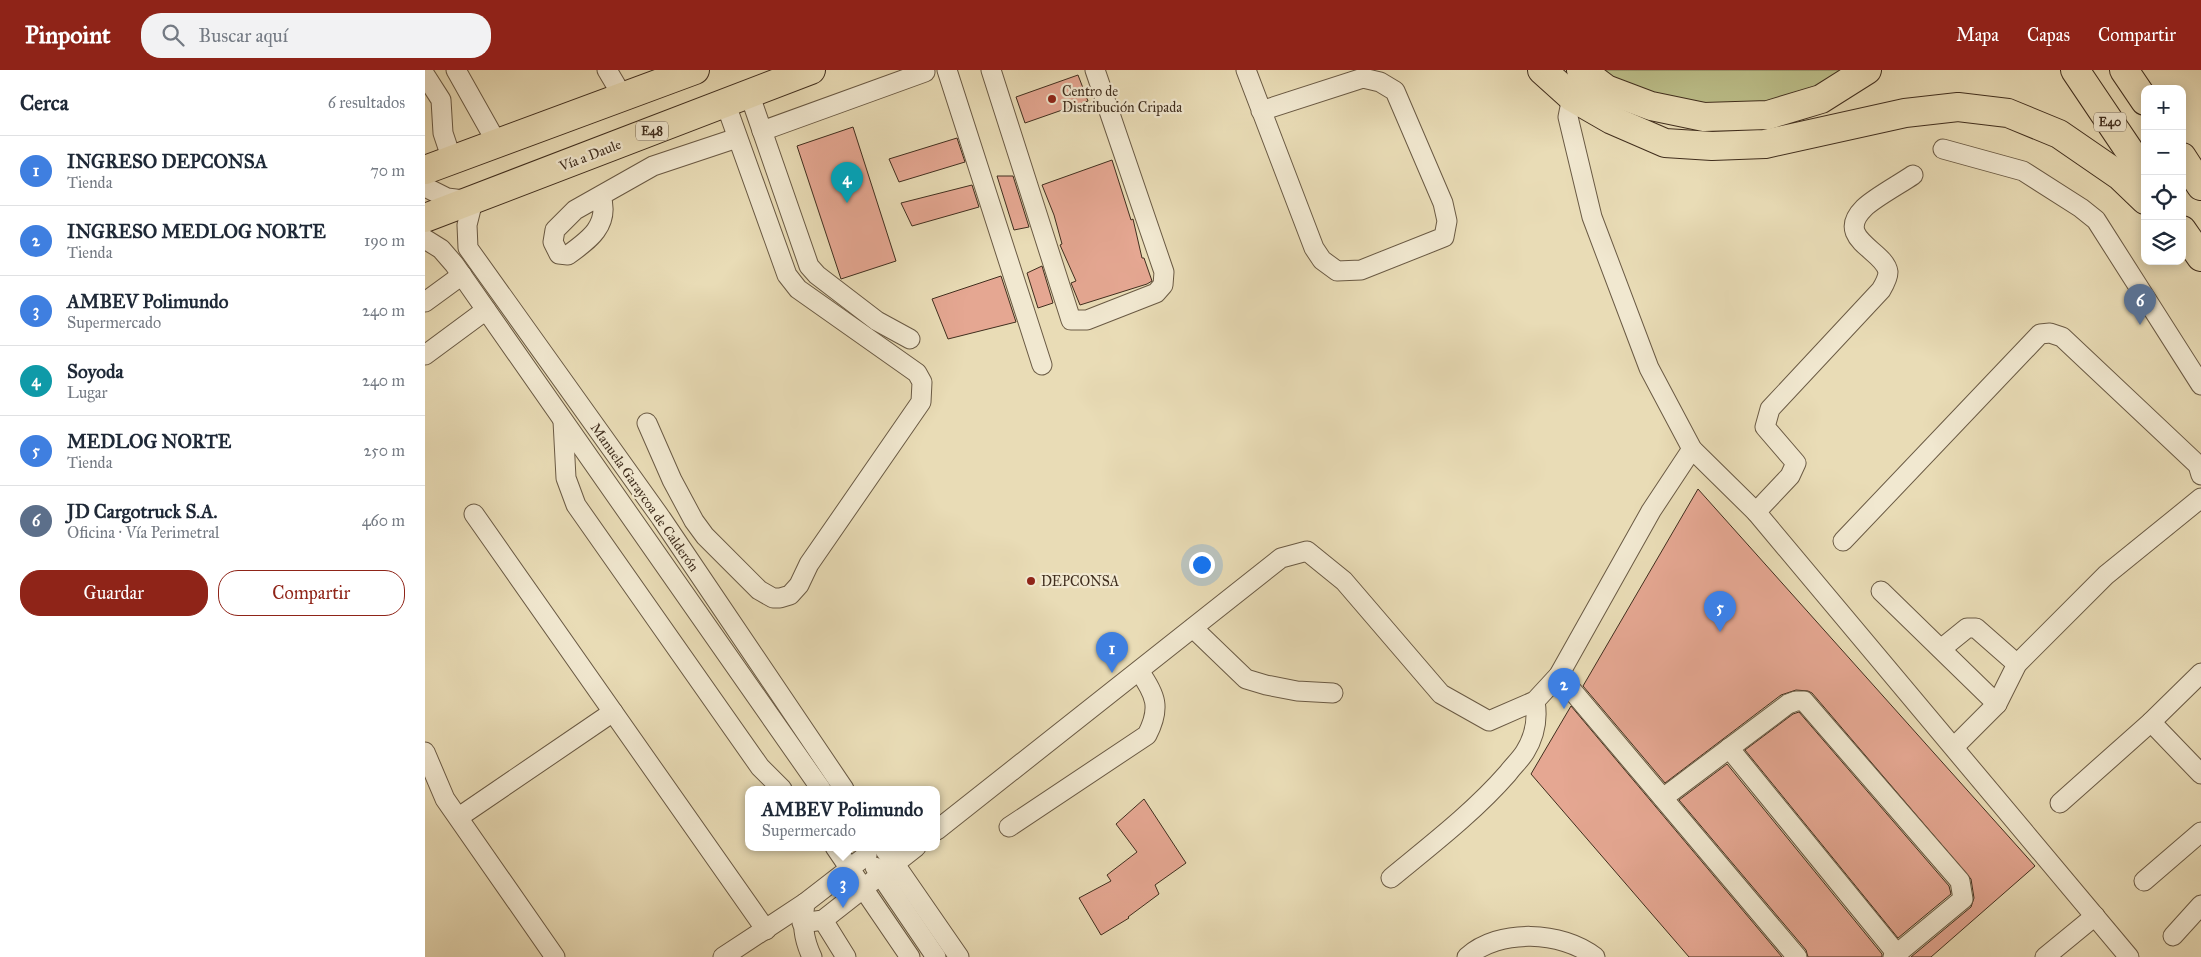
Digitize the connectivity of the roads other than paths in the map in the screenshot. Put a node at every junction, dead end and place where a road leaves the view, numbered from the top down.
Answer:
1 (456, 70) edge
2 (607, 70) edge
3 (695, 70) edge
4 (811, 70) edge
5 (947, 70) edge
6 (991, 70) edge
7 (1095, 70) edge
8 (1246, 70) edge
9 (1542, 70) edge
10 (1581, 70) edge
11 (1867, 70) edge
12 (2075, 70) edge
13 (2124, 70) edge
14 (925, 72) dead end
15 (425, 75) edge
16 (2141, 95) edge
17 (623, 97) junction
18 (1572, 97) junction
19 (737, 98) junction
20 (1261, 111) junction
21 (762, 131) junction
22 (737, 138) junction
23 (497, 143) junction
24 (1943, 150) dead end
25 (452, 160) junction
26 (2186, 164) edge
27 (2141, 168) edge
28 (425, 170) edge
29 (1913, 175) dead end
30 (2201, 186) edge
31 (425, 187) edge
32 (601, 196) dead end
33 (2141, 196) edge
34 (473, 201) junction
35 (425, 218) edge
36 (425, 239) edge
37 (462, 275) junction
38 (425, 302) edge
39 (486, 310) junction
40 (910, 339) dead end
41 (425, 355) edge
42 (1042, 365) dead end
43 (2201, 385) edge
44 (563, 421) junction
45 (647, 423) dead end
46 (1692, 448) junction
47 (2201, 475) edge
48 (2201, 498) edge
49 (1756, 512) junction
50 (474, 514) dead end
51 (661, 518) junction
52 (641, 532) junction
53 (1843, 542) dead end
54 (1881, 591) dead end
55 (1193, 628) junction
56 (1941, 649) junction
57 (2017, 664) junction
58 (1139, 671) junction
59 (2201, 673) edge
60 (1559, 675) junction
61 (1333, 693) dead end
62 (1535, 701) junction
63 (1997, 704) junction
64 (613, 712) junction
65 (2151, 722) junction
66 (1954, 747) junction
67 (1729, 748) junction
68 (425, 752) edge
69 (2201, 774) edge
70 (779, 786) edge
71 (819, 786) edge
72 (842, 786) edge
73 (1663, 798) junction
74 (2060, 803) dead end
75 (459, 817) junction
76 (1009, 827) dead end
77 (940, 828) edge
78 (2201, 832) edge
79 (838, 851) edge
80 (869, 851) edge
81 (873, 851) edge
82 (911, 851) edge
83 (850, 868) junction
84 (887, 870) junction
85 (1391, 878) dead end
86 (2144, 881) dead end
87 (864, 888) junction
88 (805, 903) junction
89 (2201, 905) edge
90 (2095, 916) junction
91 (823, 920) junction
92 (802, 923) junction
93 (766, 930) junction
94 (2173, 936) dead end
95 (1895, 956) edge
96 (555, 957) edge
97 (723, 957) edge
98 (812, 957) edge
99 (846, 957) edge
100 (911, 957) edge
101 (936, 957) edge
102 (959, 957) edge
103 (1467, 957) edge
104 (1595, 957) edge
105 (1797, 957) edge
106 (2045, 957) edge
107 (2129, 957) edge

1 - 23 street
2 - 17 street
3 - 17 highway
4 - 19 highway, Vía a Daule / E48
5 - 42 street
6 - 7 street
8 - 20 street
9 - 18 highway
10 - 11 highway
12 - 27 highway, E40
13 - 16 highway
14 - 21 street
15 - 25 street
17 - 23 highway
18 - 33 highway
18 - 46 street
19 - 21 street
19 - 22 street
19 - 34 highway, Vía a Daule / E48
20 - 20 street
21 - 40 street
22 - 32 street
22 - 45 street
23 - 25 highway
24 - 43 street
25 - 28 highway
26 - 30 highway
29 - 49 street
31 - 34 street
34 - 35 highway, Vía a Daule / E48
34 - 51 street, Manuela Garaycoa de Calderón
36 - 37 street, Manuela Garaycoa de Calderón
37 - 38 street
37 - 39 street, Manuela Garaycoa de Calderón
39 - 41 street
39 - 44 street, Manuela Garaycoa de Calderón
44 - 52 street, Manuela Garaycoa de Calderón
44 - 70 street
46 - 49 street
46 - 60 street
47 - 53 street
48 - 57 street
49 - 66 street
50 - 64 street
51 - 52 street
51 - 72 street, Manuela Garaycoa de Calderón
52 - 71 street, Manuela Garaycoa de Calderón
54 - 56 street
55 - 58 street
55 - 61 street
55 - 62 street
56 - 57 street
56 - 63 street
57 - 63 street
58 - 76 street
58 - 77 street
59 - 65 street
60 - 62 street
60 - 73 street
62 - 85 street
63 - 66 street
64 - 75 street
64 - 93 street
65 - 69 street
65 - 74 street
66 - 90 street
67 - 73 street
67 - 95 street
67 - 95 street
68 - 75 street
73 - 105 street
75 - 96 street
78 - 86 street
79 - 83 street
80 - 83 street
81 - 84 street
82 - 84 street
83 - 87 street
83 - 88 street
84 - 87 street
84 - 101 street
84 - 102 street
87 - 91 street
87 - 100 street
88 - 92 street
88 - 93 street
89 - 94 street
90 - 106 street
90 - 107 street
91 - 92 street
91 - 99 street
92 - 98 street
93 - 97 street
103 - 104 street

